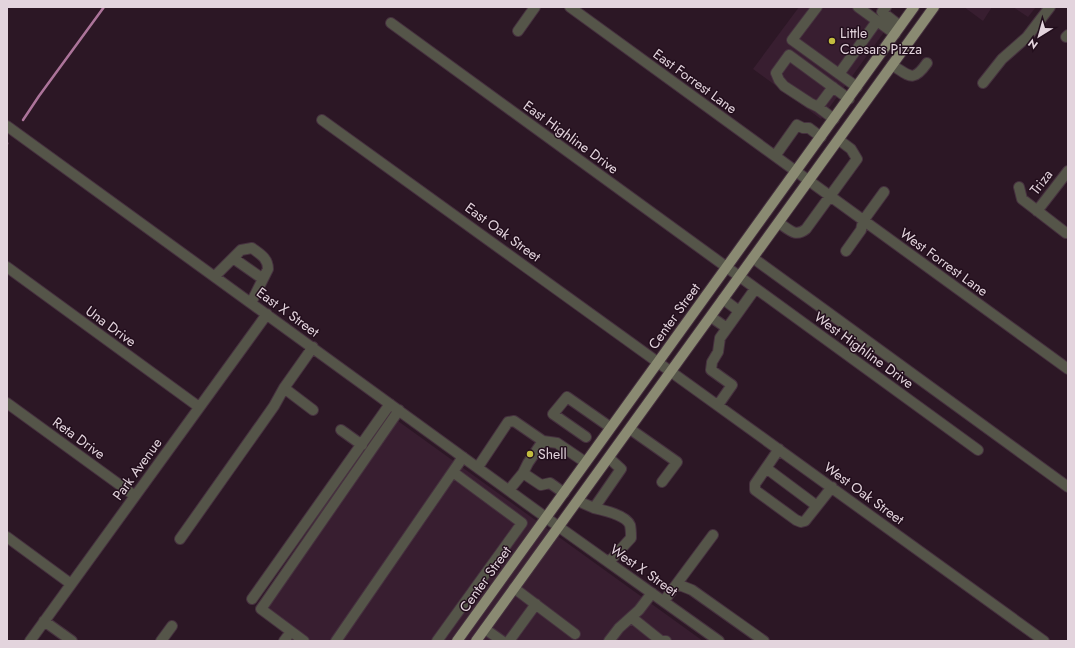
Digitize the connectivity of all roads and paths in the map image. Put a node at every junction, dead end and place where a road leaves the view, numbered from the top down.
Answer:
1 (535, 7) edge
2 (570, 7) edge
3 (817, 7) edge
4 (858, 7) edge
5 (886, 7) edge
6 (914, 7) edge
7 (934, 7) edge
8 (1050, 7) edge
9 (877, 21) junction
10 (391, 23) dead end
11 (898, 30) junction
12 (518, 31) dead end
13 (880, 56) junction
14 (927, 63) dead end
15 (892, 65) junction
16 (839, 74) junction
17 (983, 83) dead end
18 (833, 87) junction
19 (857, 87) junction
20 (849, 99) junction
21 (818, 107) junction
22 (834, 119) junction
23 (322, 120) dead end
24 (7, 126) edge
25 (821, 137) junction
26 (838, 140) junction
27 (775, 156) junction
28 (1068, 171) edge
29 (803, 177) junction
30 (1019, 187) dead end
31 (884, 192) dead end
32 (830, 197) junction
33 (1037, 211) junction
34 (863, 221) junction
35 (779, 223) junction
36 (1068, 233) edge
37 (846, 251) dead end
38 (234, 258) junction
39 (753, 258) junction
40 (7, 267) edge
41 (733, 273) junction
42 (215, 276) junction
43 (263, 279) junction
44 (755, 289) junction
45 (723, 300) junction
46 (251, 303) junction
47 (739, 311) junction
48 (267, 314) junction
49 (711, 317) junction
50 (727, 328) junction
51 (313, 347) junction
52 (666, 366) junction
53 (1068, 369) edge
54 (284, 388) junction
55 (7, 403) edge
56 (390, 404) junction
57 (718, 405) junction
58 (199, 408) junction
59 (313, 410) dead end
60 (399, 410) junction
61 (610, 427) junction
62 (630, 428) junction
63 (341, 430) dead end
64 (586, 437) dead end
65 (543, 442) junction
66 (362, 445) junction
67 (779, 449) junction
68 (978, 450) dead end
69 (463, 457) junction
70 (609, 458) junction
71 (585, 462) junction
72 (478, 467) junction
73 (766, 468) junction
74 (453, 472) junction
75 (523, 473) junction
76 (662, 482) dead end
77 (832, 487) junction
78 (1068, 487) edge
79 (509, 490) junction
80 (564, 493) junction
81 (135, 496) junction
82 (578, 501) junction
83 (817, 506) junction
84 (594, 508) junction
85 (553, 522) junction
86 (713, 535) dead end
87 (7, 537) edge
88 (180, 539) dead end
89 (609, 562) junction
90 (72, 584) junction
91 (677, 584) junction
92 (514, 588) junction
93 (652, 592) junction
94 (471, 593) junction
95 (252, 599) dead end
96 (664, 601) junction
97 (484, 603) junction
98 (536, 604) junction
99 (631, 617) junction
100 (44, 621) junction
101 (172, 626) dead end
102 (485, 629) junction
103 (575, 634) dead end
104 (32, 640) edge
105 (72, 641) edge
106 (161, 641) edge
107 (304, 641) edge
108 (336, 641) edge
109 (437, 641) edge
110 (457, 641) edge
111 (476, 641) edge
112 (502, 641) edge
113 (508, 641) edge
114 (609, 641) edge
115 (666, 641) edge
116 (719, 641) edge
117 (764, 641) edge
118 (1044, 641) edge

1 - 12 street
2 - 27 street, East Forrest Lane
3 - 16 street
4 - 9 street
5 - 11 street
6 - 11 main road, Center Street
7 - 15 main road, Center Street
8 - 17 street
9 - 11 street
9 - 16 street
10 - 41 street, East Highline Drive
11 - 13 main road, Center Street
13 - 15 main road
13 - 19 main road, Center Street
14 - 15 street
15 - 26 main road, Center Street
16 - 19 street
18 - 20 street
18 - 21 street
18 - 21 street
19 - 20 main road, Center Street
20 - 22 main road, Center Street
21 - 22 street
22 - 25 main road, Center Street
23 - 52 street, East Oak Street
24 - 42 street, East X Street
25 - 27 street
25 - 29 main road, Center Street
26 - 29 main road, Center Street
26 - 32 street
27 - 29 street, East Forrest Lane
28 - 33 street, Triza
29 - 32 street, West Forrest Lane
29 - 35 main road, Center Street
29 - 41 main road, Center Street
30 - 33 street
31 - 34 street
32 - 34 street, West Forrest Lane
32 - 35 street
33 - 36 street
34 - 37 street
34 - 53 street, West Forrest Lane
35 - 39 main road, Center Street
38 - 42 street
38 - 43 street
38 - 43 street
39 - 41 main road, Center Street
39 - 78 street
40 - 58 street, Una Drive
41 - 44 street, West Highline Drive
41 - 45 main road, Center Street
41 - 52 main road, Center Street
42 - 46 street, East X Street
43 - 46 street
44 - 47 street
44 - 68 street, West Highline Drive
45 - 47 street
45 - 49 main road, Center Street
46 - 48 street, East X Street
47 - 50 street
48 - 51 street, East X Street
48 - 58 street, Park Avenue
49 - 50 street
49 - 52 main road, Center Street
50 - 57 street
51 - 54 street
51 - 56 street, East X Street
52 - 57 street, West Oak Street
52 - 61 main road, Center Street
52 - 62 main road, Center Street
54 - 59 street
54 - 88 street
55 - 81 street, Reta Drive
56 - 60 street, East X Street
56 - 66 street
57 - 67 street, West Oak Street
58 - 81 street, Park Avenue
60 - 69 street, East X Street
60 - 107 street
61 - 64 street
61 - 71 main road, Center Street
62 - 70 main road, Center Street
62 - 76 street
63 - 66 street
65 - 71 street
65 - 72 street
65 - 75 street
66 - 95 street
67 - 73 street
67 - 77 street, West Oak Street
69 - 72 street, East X Street
69 - 74 street
70 - 82 main road, Center Street
70 - 84 street
71 - 80 main road, Center Street
72 - 79 street, East X Street
73 - 83 street
73 - 83 street
74 - 94 street
74 - 108 street
75 - 79 street
75 - 80 street
77 - 83 street
77 - 118 street, West Oak Street
79 - 85 street, East X Street
80 - 85 main road, Center Street
81 - 90 street, Park Avenue
82 - 84 street
82 - 85 main road, Center Street
84 - 89 street
85 - 89 street, West X Street
85 - 92 main road, Center Street
85 - 97 main road, Center Street
86 - 91 street
87 - 90 street
89 - 93 street, West X Street
90 - 100 street, Park Avenue
91 - 96 street
91 - 117 street
92 - 98 street
92 - 102 main road, Center Street
93 - 96 street, West X Street
93 - 99 street
94 - 97 street
94 - 109 street
96 - 116 street, West X Street
97 - 110 main road, Center Street
98 - 103 street
98 - 113 street
99 - 114 street
99 - 115 street
100 - 104 street, Park Avenue
100 - 105 street
101 - 106 street
102 - 111 main road, Center Street
102 - 112 street

